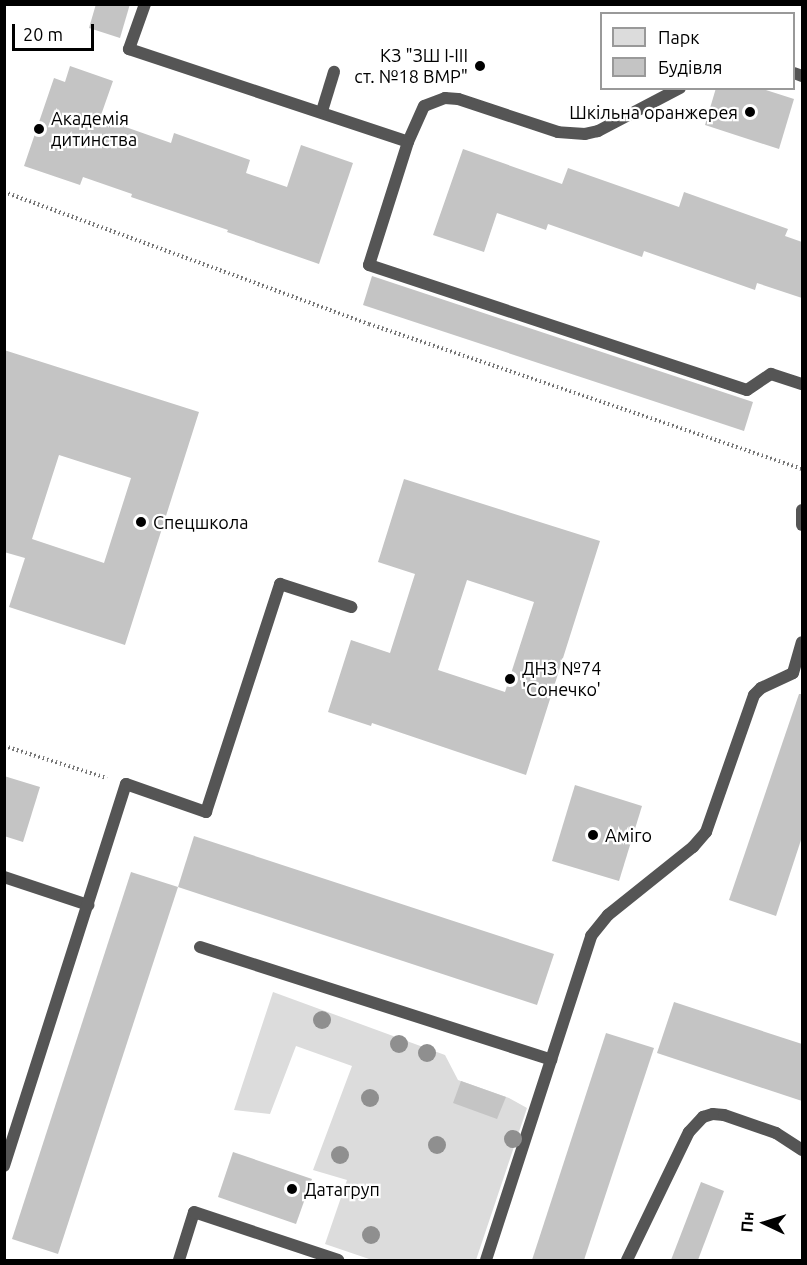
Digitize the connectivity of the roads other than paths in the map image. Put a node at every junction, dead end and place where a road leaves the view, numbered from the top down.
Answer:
1 (145, 4) edge
2 (334, 72) dead end
3 (676, 90) edge
4 (322, 111) junction
5 (408, 142) junction
6 (802, 384) edge
7 (802, 510) edge
8 (802, 525) edge
9 (351, 607) dead end
10 (802, 642) edge
11 (798, 675) edge
12 (4, 878) edge
13 (88, 905) junction
14 (200, 947) dead end
15 (551, 1060) junction
16 (802, 1150) edge
17 (5, 1161) edge
18 (179, 1260) edge
19 (338, 1260) edge
20 (486, 1260) edge
21 (627, 1260) edge

1 - 4 lane
2 - 4 lane
3 - 5 lane
4 - 5 lane
5 - 6 lane
7 - 8 lane
9 - 13 lane
10 - 11 lane
11 - 15 lane
12 - 13 lane
13 - 17 lane
14 - 15 lane
15 - 20 lane
16 - 21 lane
18 - 19 lane

